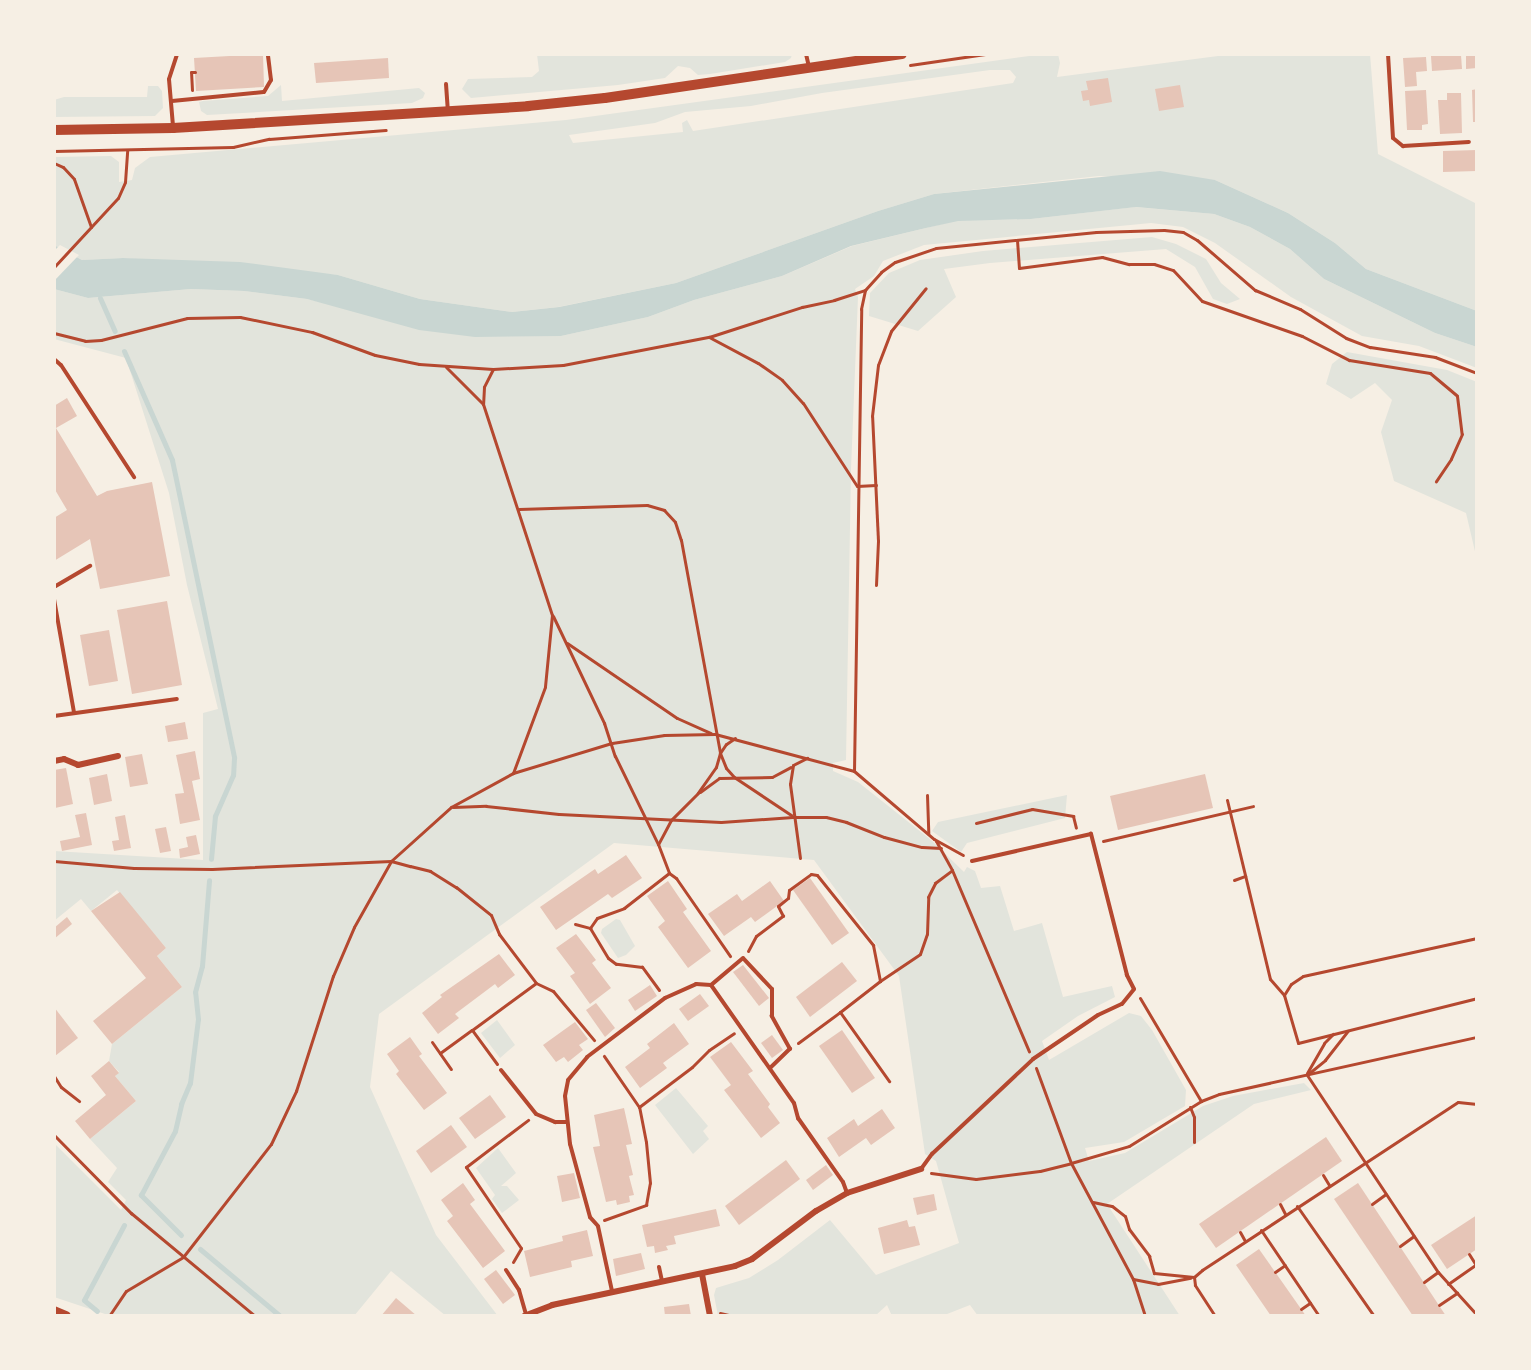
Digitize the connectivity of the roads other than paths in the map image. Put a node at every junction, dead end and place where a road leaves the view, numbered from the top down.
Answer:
1 (177, 54) edge
2 (268, 54) edge
3 (806, 54) edge
4 (902, 54) edge
5 (1388, 54) edge
6 (809, 68) junction
7 (446, 84) dead end
8 (172, 101) junction
9 (448, 112) junction
10 (172, 128) junction
11 (54, 130) edge
12 (1469, 142) dead end
13 (54, 359) edge
14 (134, 477) dead end
15 (90, 566) dead end
16 (54, 587) edge
17 (54, 599) edge
18 (177, 699) dead end
19 (74, 712) junction
20 (54, 716) edge
21 (118, 756) dead end
22 (54, 761) edge
23 (972, 861) road end
24 (711, 985) junction
25 (770, 1068) junction
26 (501, 1070) dead end
27 (567, 1122) junction
28 (921, 1169) joint
29 (846, 1193) junction
30 (659, 1267) dead end
31 (506, 1270) road end
32 (702, 1274) junction
33 (662, 1282) junction
34 (612, 1291) junction
35 (54, 1311) edge
36 (66, 1316) edge
37 (525, 1316) edge
38 (710, 1316) edge

1 - 8 lane
2 - 8 lane
3 - 6 lane
4 - 6 street
5 - 12 lane
6 - 9 street
7 - 9 lane
8 - 10 lane
9 - 10 street
10 - 11 street
13 - 14 lane
15 - 16 lane
17 - 19 lane
18 - 19 lane
19 - 20 lane
21 - 22 street
23 - 28 lane
24 - 25 lane
24 - 25 lane
24 - 27 lane
25 - 29 lane
26 - 27 lane
27 - 34 lane
28 - 29 street
29 - 32 street
30 - 33 lane
31 - 37 lane
32 - 33 street
32 - 38 street
33 - 34 street
34 - 37 street
35 - 36 street

